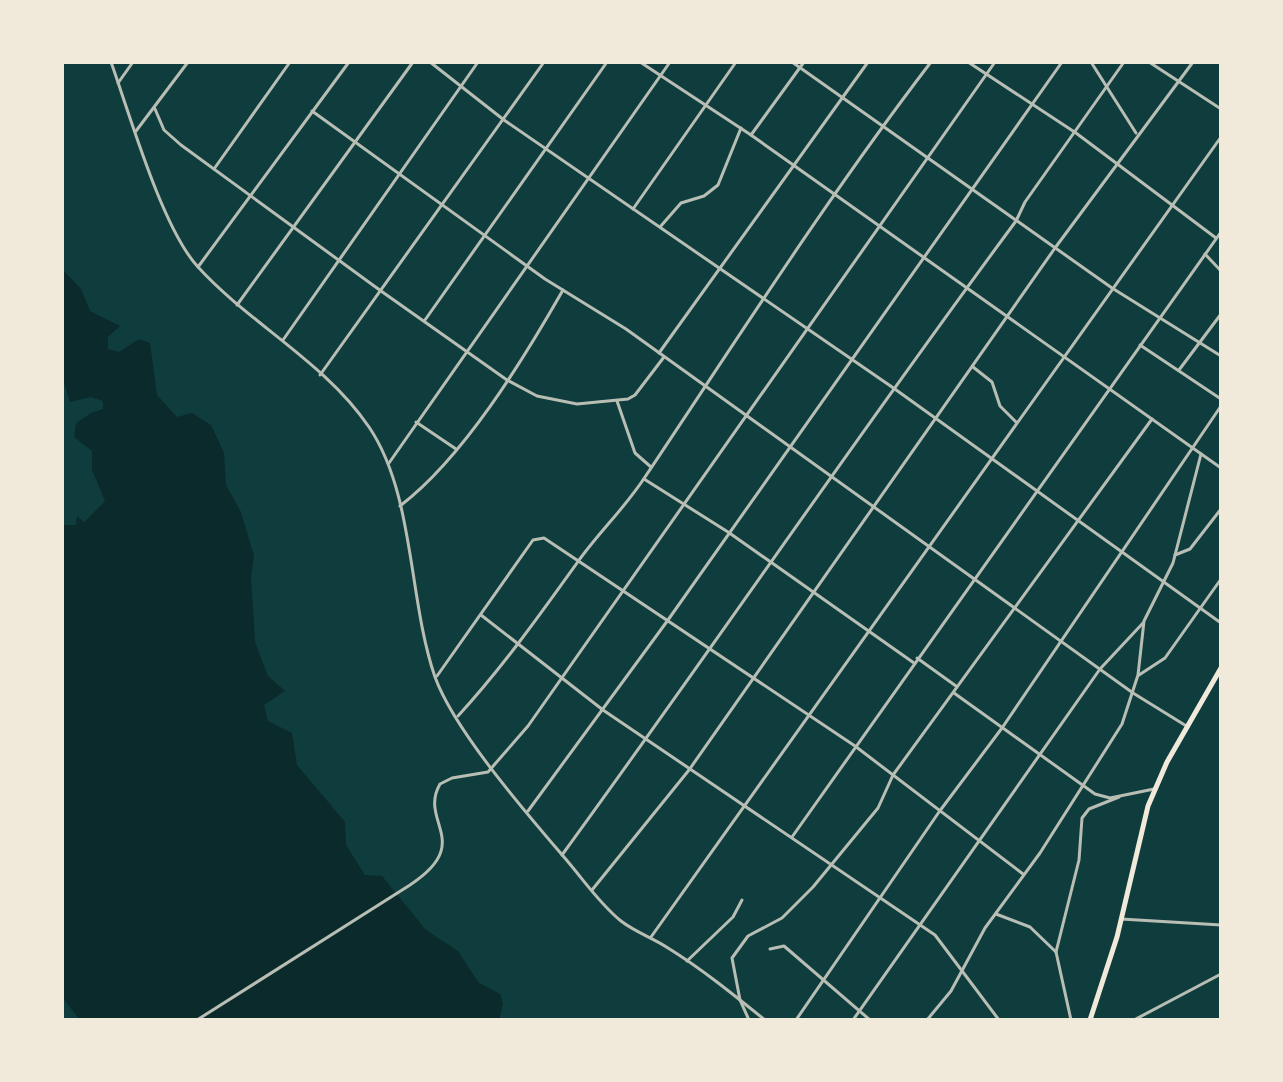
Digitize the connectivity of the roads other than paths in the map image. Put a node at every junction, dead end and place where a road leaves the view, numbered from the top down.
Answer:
1 (111, 62) edge
2 (133, 62) edge
3 (188, 62) edge
4 (290, 62) edge
5 (349, 62) edge
6 (413, 62) edge
7 (430, 62) edge
8 (478, 62) edge
9 (544, 62) edge
10 (607, 62) edge
11 (640, 62) edge
12 (670, 62) edge
13 (736, 62) edge
14 (792, 62) edge
15 (804, 62) edge
16 (868, 62) edge
17 (931, 62) edge
18 (968, 62) edge
19 (995, 62) edge
20 (1062, 62) edge
21 (1091, 62) edge
22 (1124, 62) edge
23 (1149, 62) edge
24 (1193, 62) edge
25 (800, 67) junction
26 (986, 75) junction
27 (660, 76) junction
28 (118, 83) junction
29 (1179, 83) junction
30 (461, 86) junction
31 (1106, 89) junction
32 (843, 97) junction
33 (705, 104) junction
34 (1033, 104) junction
35 (155, 109) junction
36 (1221, 109) edge
37 (312, 111) junction
38 (504, 120) junction
39 (883, 125) junction
40 (741, 128) junction
41 (136, 131) junction
42 (1076, 133) junction
43 (1137, 134) junction
44 (751, 135) junction
45 (1221, 137) edge
46 (356, 144) junction
47 (546, 149) junction
48 (927, 160) junction
49 (1115, 165) junction
50 (794, 166) junction
51 (214, 169) junction
52 (399, 176) junction
53 (589, 179) junction
54 (970, 188) junction
55 (253, 195) junction
56 (835, 197) junction
57 (1172, 206) junction
58 (442, 208) junction
59 (633, 209) junction
60 (1016, 221) junction
61 (296, 227) junction
62 (660, 227) junction
63 (880, 229) junction
64 (1221, 232) edge
65 (484, 236) junction
66 (1216, 238) junction
67 (1055, 248) junction
68 (1205, 254) junction
69 (922, 255) junction
70 (338, 261) junction
71 (198, 267) junction
72 (529, 267) junction
73 (720, 267) junction
74 (1221, 271) edge
75 (966, 288) junction
76 (1112, 288) junction
77 (563, 290) junction
78 (381, 291) junction
79 (764, 299) junction
80 (237, 305) junction
81 (1221, 314) edge
82 (1160, 317) junction
83 (1008, 318) junction
84 (425, 321) junction
85 (807, 329) junction
86 (283, 340) junction
87 (1201, 343) junction
88 (1140, 345) junction
89 (470, 351) junction
90 (659, 353) junction
91 (1221, 356) edge
92 (664, 357) junction
93 (850, 359) junction
94 (1063, 359) junction
95 (973, 367) junction
96 (1179, 370) junction
97 (320, 375) junction
98 (507, 380) junction
99 (702, 386) junction
100 (892, 387) junction
101 (1109, 389) junction
102 (1221, 399) edge
103 (617, 401) junction
104 (1221, 406) edge
105 (744, 416) junction
106 (1152, 419) junction
107 (936, 420) junction
108 (416, 422) junction
109 (1016, 422) junction
110 (788, 447) junction
111 (456, 449) junction
112 (1195, 450) junction
113 (1201, 454) junction
114 (990, 459) junction
115 (389, 463) junction
116 (651, 467) junction
117 (1221, 468) edge
118 (830, 478) junction
119 (644, 479) junction
120 (1035, 491) junction
121 (684, 504) junction
122 (399, 507) junction
123 (1221, 509) edge
124 (873, 510) junction
125 (1078, 520) junction
126 (728, 532) junction
127 (927, 548) junction
128 (1124, 551) junction
129 (1175, 555) junction
130 (578, 561) junction
131 (771, 562) junction
132 (1221, 579) edge
133 (973, 581) junction
134 (1165, 581) junction
135 (622, 590) junction
136 (815, 593) junction
137 (1200, 608) junction
138 (1014, 609) junction
139 (481, 615) junction
140 (668, 620) junction
141 (1144, 621) junction
142 (1221, 623) edge
143 (868, 631) junction
144 (1060, 640) junction
145 (518, 646) junction
146 (710, 651) junction
147 (917, 658) junction
148 (914, 663) junction
149 (1221, 668) edge
150 (1100, 669) junction
151 (1138, 675) junction
152 (435, 678) junction
153 (560, 679) junction
154 (753, 680) junction
155 (958, 687) junction
156 (954, 693) junction
157 (1133, 693) junction
158 (603, 710) junction
159 (810, 716) junction
160 (457, 718) junction
161 (1188, 727) junction
162 (1002, 728) junction
163 (647, 738) junction
164 (855, 746) junction
165 (1041, 758) junction
166 (493, 768) junction
167 (689, 770) junction
168 (893, 775) junction
169 (1082, 787) junction
170 (1154, 789) junction
171 (1119, 797) junction
172 (744, 806) junction
173 (527, 812) junction
174 (939, 812) junction
175 (792, 837) junction
176 (978, 840) junction
177 (562, 855) junction
178 (829, 863) junction
179 (1023, 874) junction
180 (592, 890) junction
181 (880, 896) junction
182 (742, 900) dead end
183 (996, 914) junction
184 (1121, 919) junction
185 (920, 924) junction
186 (1221, 925) edge
187 (651, 937) junction
188 (770, 949) dead end
189 (1056, 952) junction
190 (687, 961) junction
191 (960, 973) junction
192 (1221, 974) edge
193 (823, 980) junction
194 (740, 1000) junction
195 (861, 1011) junction
196 (197, 1020) edge
197 (749, 1020) edge
198 (765, 1020) edge
199 (796, 1020) edge
200 (853, 1020) edge
201 (870, 1020) edge
202 (927, 1020) edge
203 (999, 1020) edge
204 (1071, 1020) edge
205 (1090, 1020) edge
206 (1134, 1020) edge

1 - 28 street
2 - 28 street
3 - 35 street
4 - 51 street
5 - 37 street
6 - 46 street
7 - 30 street
8 - 30 street
9 - 38 street
10 - 47 street
11 - 27 street
12 - 27 street
13 - 33 street
14 - 25 street
15 - 25 street
16 - 32 street
17 - 39 street
18 - 26 street
19 - 26 street
20 - 34 street
21 - 31 street
22 - 31 street
23 - 29 street
24 - 29 street
25 - 32 street
25 - 44 street
26 - 34 street
26 - 48 street
27 - 33 street
27 - 53 street
28 - 41 street
29 - 36 street
29 - 43 street
30 - 38 street
30 - 52 street
31 - 42 street
31 - 43 street
32 - 39 street
32 - 50 street
33 - 40 street
33 - 59 street
34 - 42 street
34 - 54 street
35 - 41 street
35 - 51 street
37 - 46 street
37 - 55 street
38 - 47 street
38 - 58 street
39 - 48 street
39 - 56 street
40 - 44 street
40 - 62 street
41 - 71 street
42 - 49 street
42 - 60 street
43 - 49 street
44 - 50 street
45 - 57 street
46 - 52 street
46 - 61 street
47 - 53 street
47 - 65 street
48 - 54 street
48 - 63 street
49 - 57 street
49 - 67 street
50 - 56 street
50 - 73 street
51 - 55 street
52 - 58 street
52 - 70 street
53 - 59 street
53 - 72 street
54 - 60 street
54 - 69 street
55 - 61 street
55 - 71 street
56 - 63 street
56 - 79 street
57 - 66 street
57 - 76 street
58 - 65 street
58 - 78 street
59 - 62 street
60 - 67 street
60 - 75 street
61 - 70 street
61 - 80 street
62 - 73 street
63 - 69 street
63 - 85 street
64 - 66 street
65 - 72 street
65 - 84 street
66 - 68 street
67 - 76 street
67 - 83 street
68 - 74 street
68 - 82 street
69 - 75 street
69 - 93 street
70 - 78 street
70 - 86 street
71 - 80 street
72 - 77 street
72 - 89 street
73 - 79 street
73 - 90 street
75 - 83 street
75 - 100 street
76 - 82 street
76 - 94 street
77 - 90 street
77 - 98 street
78 - 84 street
78 - 97 street
79 - 85 street
79 - 99 street
80 - 86 street
81 - 87 street
82 - 87 street
82 - 88 street
83 - 94 street
83 - 95 street
84 - 89 street
85 - 93 street
85 - 105 street
86 - 97 street
87 - 91 street
87 - 96 street
88 - 96 street
88 - 101 street
89 - 98 street
89 - 108 street
90 - 92 street
92 - 99 street
92 - 103 street
93 - 100 street
93 - 110 street
94 - 101 street
94 - 109 street
95 - 107 street
95 - 109 street
96 - 102 street
97 - 115 street
98 - 103 street
98 - 111 street
99 - 105 street
99 - 116 street
100 - 107 street
100 - 118 street
101 - 106 street
101 - 120 street
103 - 116 street
104 - 112 street
105 - 110 street
105 - 121 street
106 - 112 street
106 - 125 street
107 - 114 street
107 - 124 street
108 - 111 street
108 - 115 street
109 - 114 street
110 - 118 street
110 - 126 street
111 - 122 street
112 - 113 street
112 - 128 street
113 - 117 street
113 - 129 street
114 - 120 street
114 - 127 street
115 - 122 street
116 - 119 street
118 - 124 street
118 - 131 street
119 - 121 street
119 - 130 street
120 - 125 street
120 - 133 street
121 - 126 street
121 - 135 street
122 - 152 street
123 - 129 street
124 - 127 street
124 - 136 street
125 - 128 street
125 - 138 street
126 - 131 street
126 - 140 street
127 - 133 street
127 - 143 street
128 - 134 street
128 - 144 street
129 - 134 street
130 - 135 street
130 - 139 street
130 - 145 street
131 - 136 street
131 - 146 street
132 - 137 street
133 - 138 street
133 - 147 street
134 - 137 street
134 - 141 street
135 - 140 street
135 - 153 street
136 - 143 street
136 - 154 street
137 - 142 street
137 - 151 street
138 - 144 street
138 - 155 street
139 - 145 street
139 - 152 street
140 - 146 street
140 - 158 street
141 - 150 street
141 - 151 street
143 - 148 street
143 - 159 street
144 - 150 street
144 - 162 street
145 - 153 street
145 - 160 street
146 - 154 street
146 - 163 street
147 - 148 street
147 - 155 street
148 - 164 street
149 - 161 main road
150 - 157 street
150 - 165 street
151 - 157 street
152 - 160 street
153 - 158 street
153 - 166 street
154 - 159 street
154 - 167 street
155 - 156 street
156 - 162 street
156 - 168 street
157 - 161 street
157 - 169 street
158 - 163 street
158 - 173 street
159 - 164 street
159 - 172 street
160 - 166 street
161 - 170 main road
162 - 165 street
162 - 174 street
163 - 167 street
163 - 177 street
164 - 168 street
164 - 175 street
165 - 169 street
165 - 176 street
166 - 173 street
166 - 196 street
167 - 172 street
167 - 180 street
168 - 174 street
168 - 178 street
169 - 171 street
169 - 179 street
170 - 171 street
170 - 184 main road
171 - 189 street
172 - 175 street
172 - 187 street
173 - 177 street
174 - 176 street
174 - 181 street
175 - 178 street
176 - 179 street
176 - 185 street
177 - 180 street
178 - 181 street
178 - 194 street
179 - 183 street
180 - 187 street
181 - 185 street
181 - 193 street
182 - 190 street
183 - 189 street
183 - 191 street
184 - 186 street
184 - 205 main road
185 - 191 street
185 - 195 street
187 - 190 street
188 - 193 street
189 - 204 street
190 - 194 street
191 - 202 street
191 - 203 street
192 - 206 street
193 - 195 street
193 - 199 street
194 - 197 street
194 - 198 street
195 - 200 street
195 - 201 street

